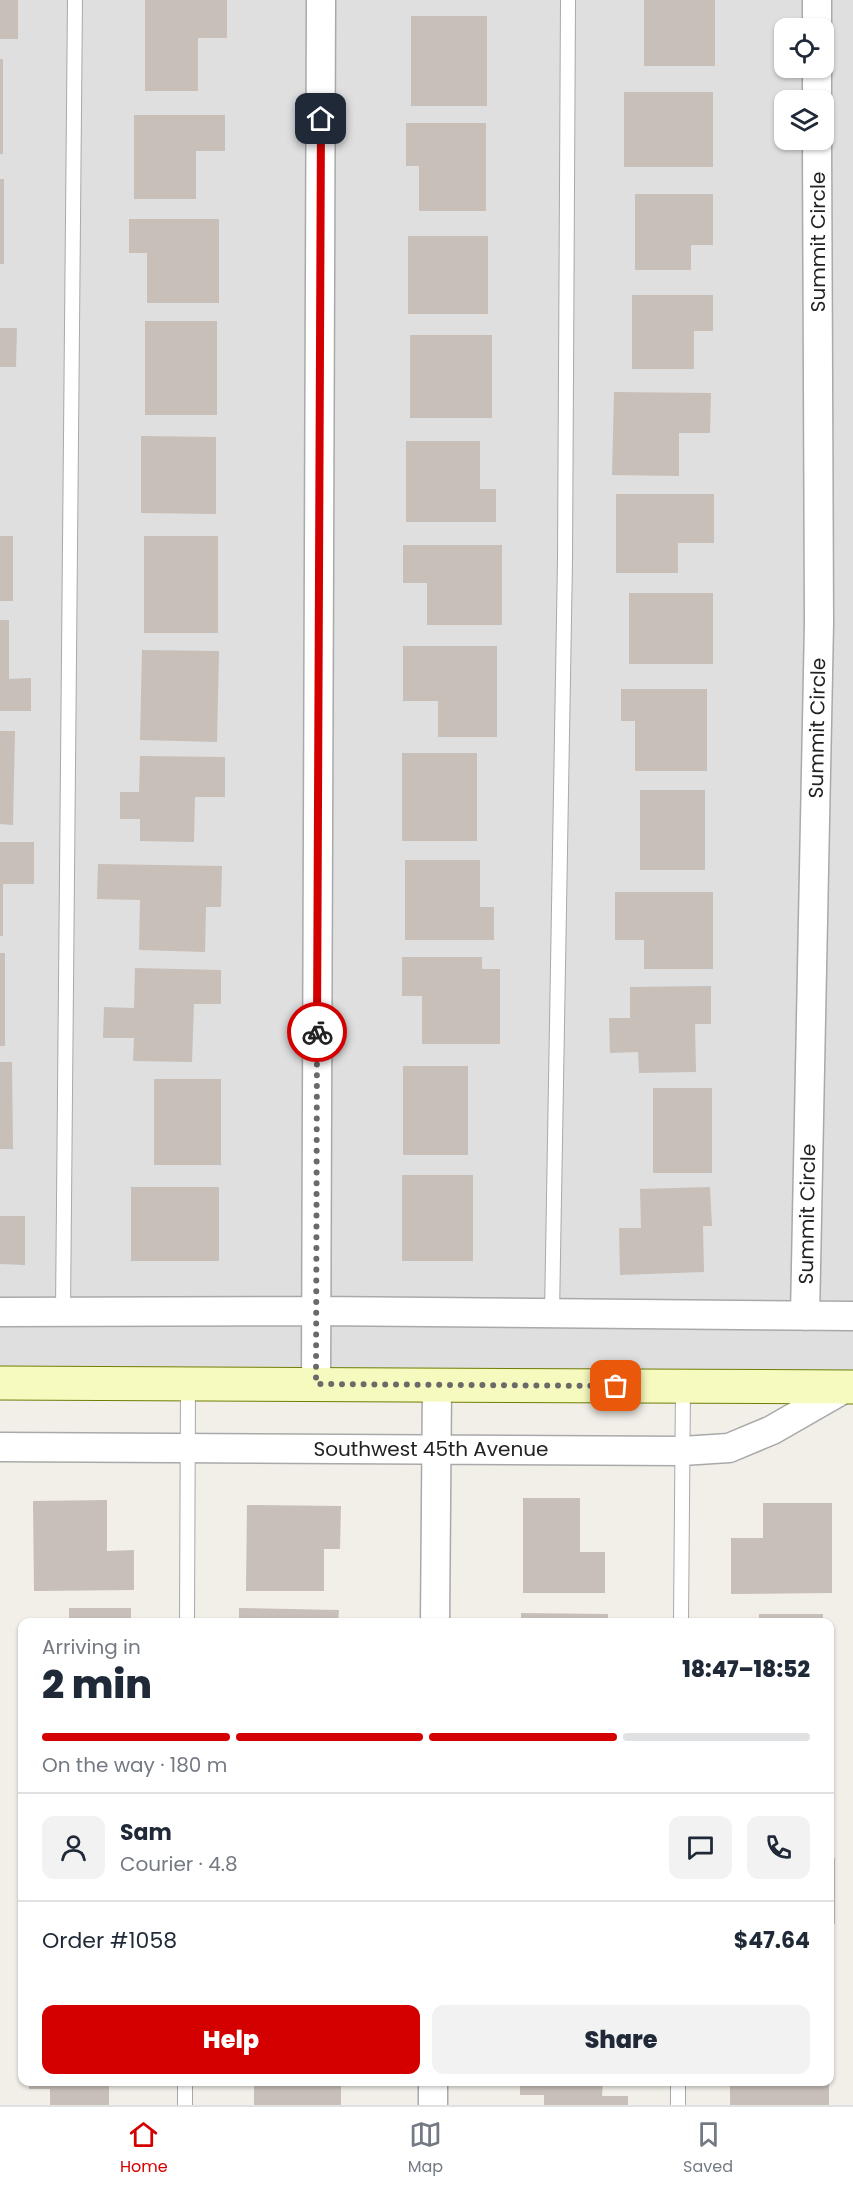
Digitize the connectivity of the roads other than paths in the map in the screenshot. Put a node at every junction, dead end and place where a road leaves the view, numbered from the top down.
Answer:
1 (75, 0) edge
2 (321, 0) edge
3 (568, 0) edge
4 (817, 0) edge
5 (817, 18) edge
6 (817, 150) edge
7 (63, 1311) junction
8 (316, 1311) junction
9 (0, 1312) edge
10 (552, 1314) junction
11 (805, 1316) junction
12 (853, 1316) edge
13 (0, 1383) edge
14 (188, 1384) junction
15 (316, 1384) junction
16 (437, 1385) junction
17 (683, 1386) junction
18 (850, 1387) edge
19 (0, 1447) edge
20 (188, 1448) junction
21 (436, 1449) junction
22 (682, 1451) junction
23 (187, 1618) edge
24 (435, 1618) edge
25 (681, 1618) edge
26 (185, 2086) edge
27 (433, 2086) edge
28 (678, 2086) edge
29 (185, 2105) edge
30 (433, 2105) edge
31 (678, 2105) edge

1 - 7 lane
2 - 8 street
3 - 10 lane
4 - 5 street
6 - 11 street, Summit Circle
7 - 8 street
7 - 9 street
8 - 10 street
8 - 15 street
10 - 11 street
11 - 12 street
13 - 14 main road, Southwest 45th Avenue
14 - 15 main road, Southwest 45th Avenue
14 - 20 lane
15 - 16 main road, Southwest 45th Avenue
16 - 17 main road, Southwest 45th Avenue
16 - 21 street
17 - 18 main road, Southwest 45th Avenue
17 - 22 lane
18 - 22 street, Southwest 45th Avenue
19 - 20 street, Southwest 45th Avenue
20 - 21 street, Southwest 45th Avenue
20 - 23 lane
21 - 22 street, Southwest 45th Avenue
21 - 24 street
22 - 25 lane
26 - 29 lane
27 - 30 street
28 - 31 lane

